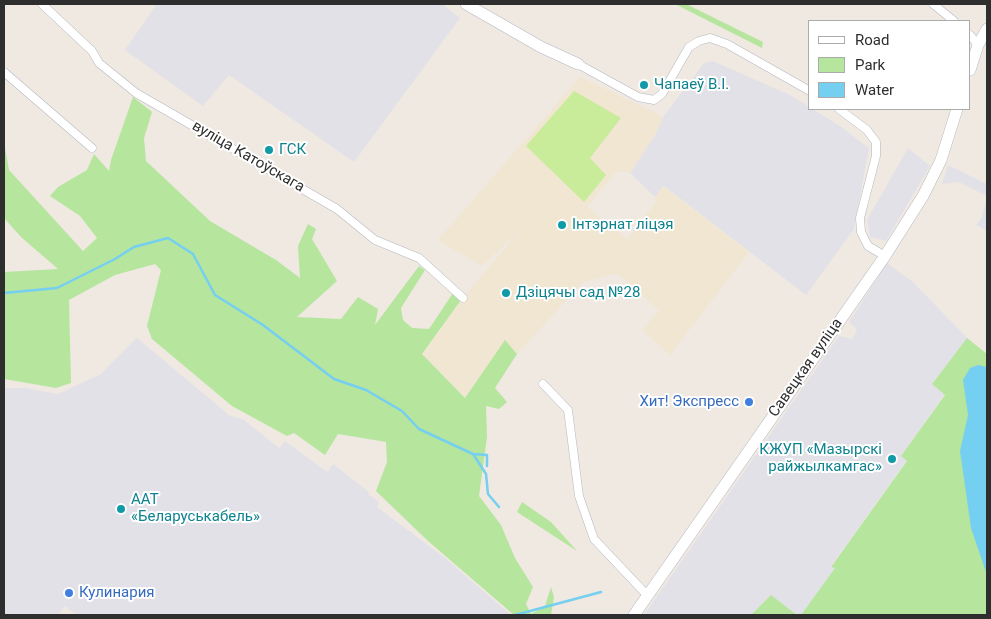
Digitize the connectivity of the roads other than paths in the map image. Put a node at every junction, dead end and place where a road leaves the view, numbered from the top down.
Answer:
1 (42, 4) edge
2 (466, 4) edge
3 (933, 4) edge
4 (953, 20) edge
5 (987, 30) edge
6 (971, 36) edge
7 (978, 45) junction
8 (578, 64) joint
9 (971, 67) edge
10 (4, 72) edge
11 (808, 90) edge
12 (840, 110) edge
13 (957, 110) edge
14 (92, 148) dead end
15 (885, 256) junction
16 (463, 298) dead end
17 (543, 384) dead end
18 (647, 595) junction
19 (634, 615) edge

1 - 16 street, вуліца Катоўскага
2 - 8 street
3 - 4 street
5 - 7 street
6 - 7 street
7 - 9 street
8 - 11 street
10 - 14 street
12 - 15 street
13 - 15 street, Савецкая вуліца
15 - 18 street, Савецкая вуліца
17 - 18 street
18 - 19 street, Савецкая вуліца

